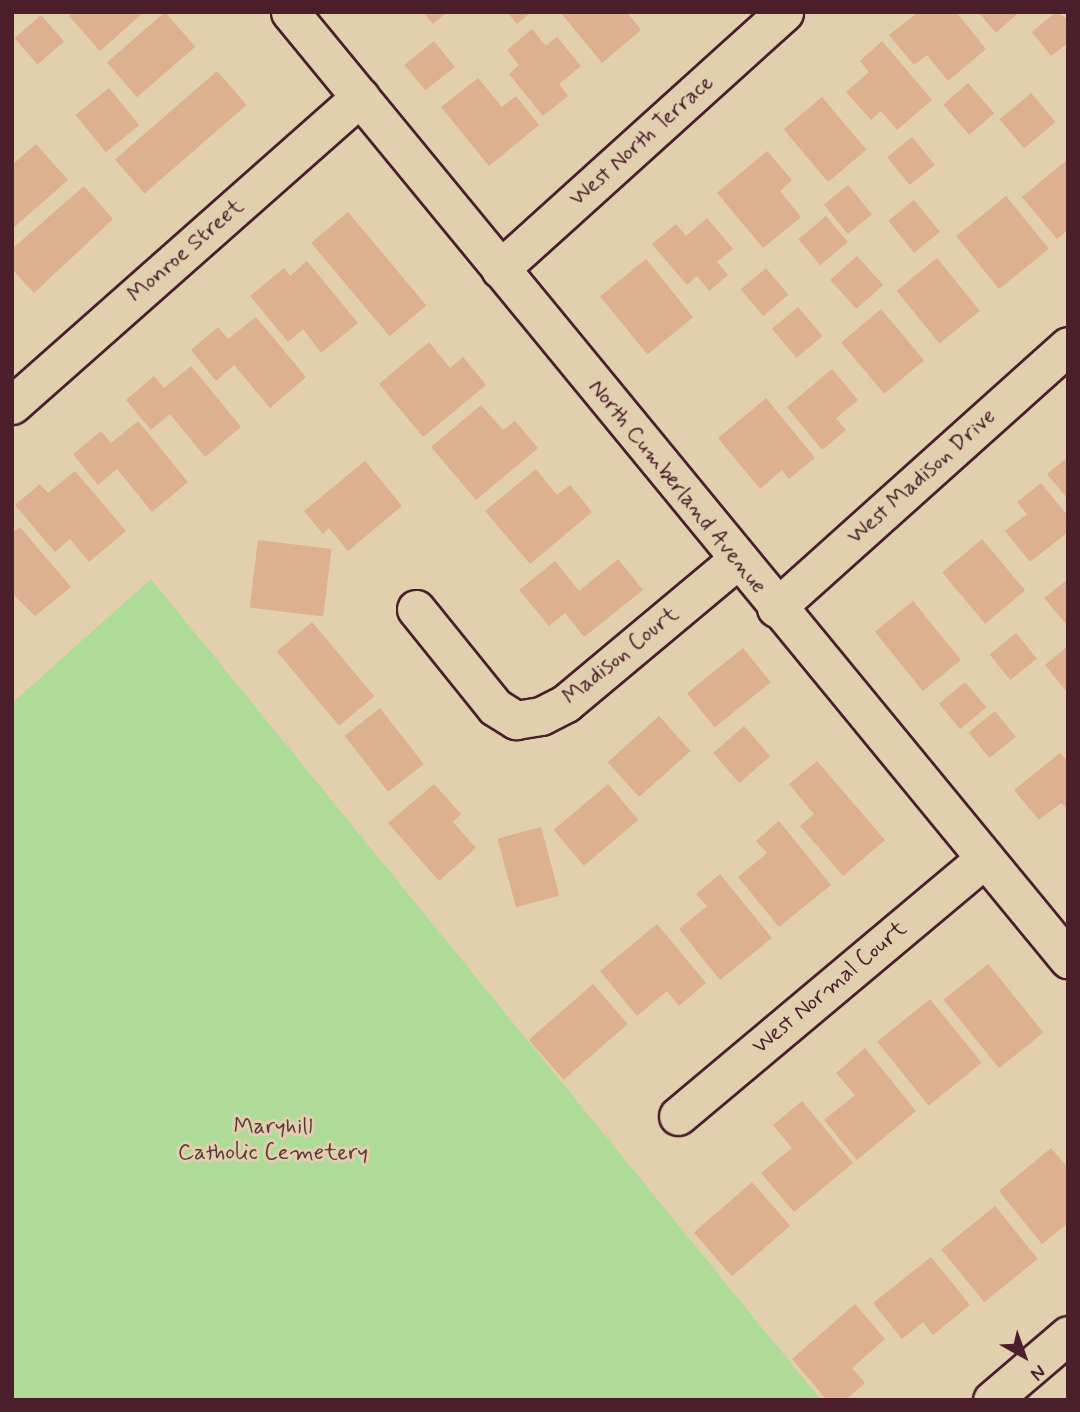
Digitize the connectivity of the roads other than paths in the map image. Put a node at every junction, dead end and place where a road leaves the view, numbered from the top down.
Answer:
1 (290, 12) edge
2 (783, 12) edge
3 (360, 97) junction
4 (500, 269) junction
5 (1068, 346) edge
6 (15, 398) edge
7 (737, 560) junction
8 (776, 608) junction
9 (416, 609) dead end
10 (983, 860) junction
11 (1063, 944) edge
12 (678, 1116) dead end
13 (1068, 1335) edge
14 (992, 1400) edge

1 - 3 street, North Cumberland Avenue
2 - 4 street, West North Terrace
3 - 4 street, North Cumberland Avenue
3 - 6 street, Monroe Street
4 - 7 street, North Cumberland Avenue
5 - 8 street, West Madison Drive
7 - 8 street, North Cumberland Avenue
7 - 9 street, Madison Court
8 - 10 street, North Cumberland Avenue
10 - 11 street, North Cumberland Avenue
10 - 12 street, West Normal Court
13 - 14 street

